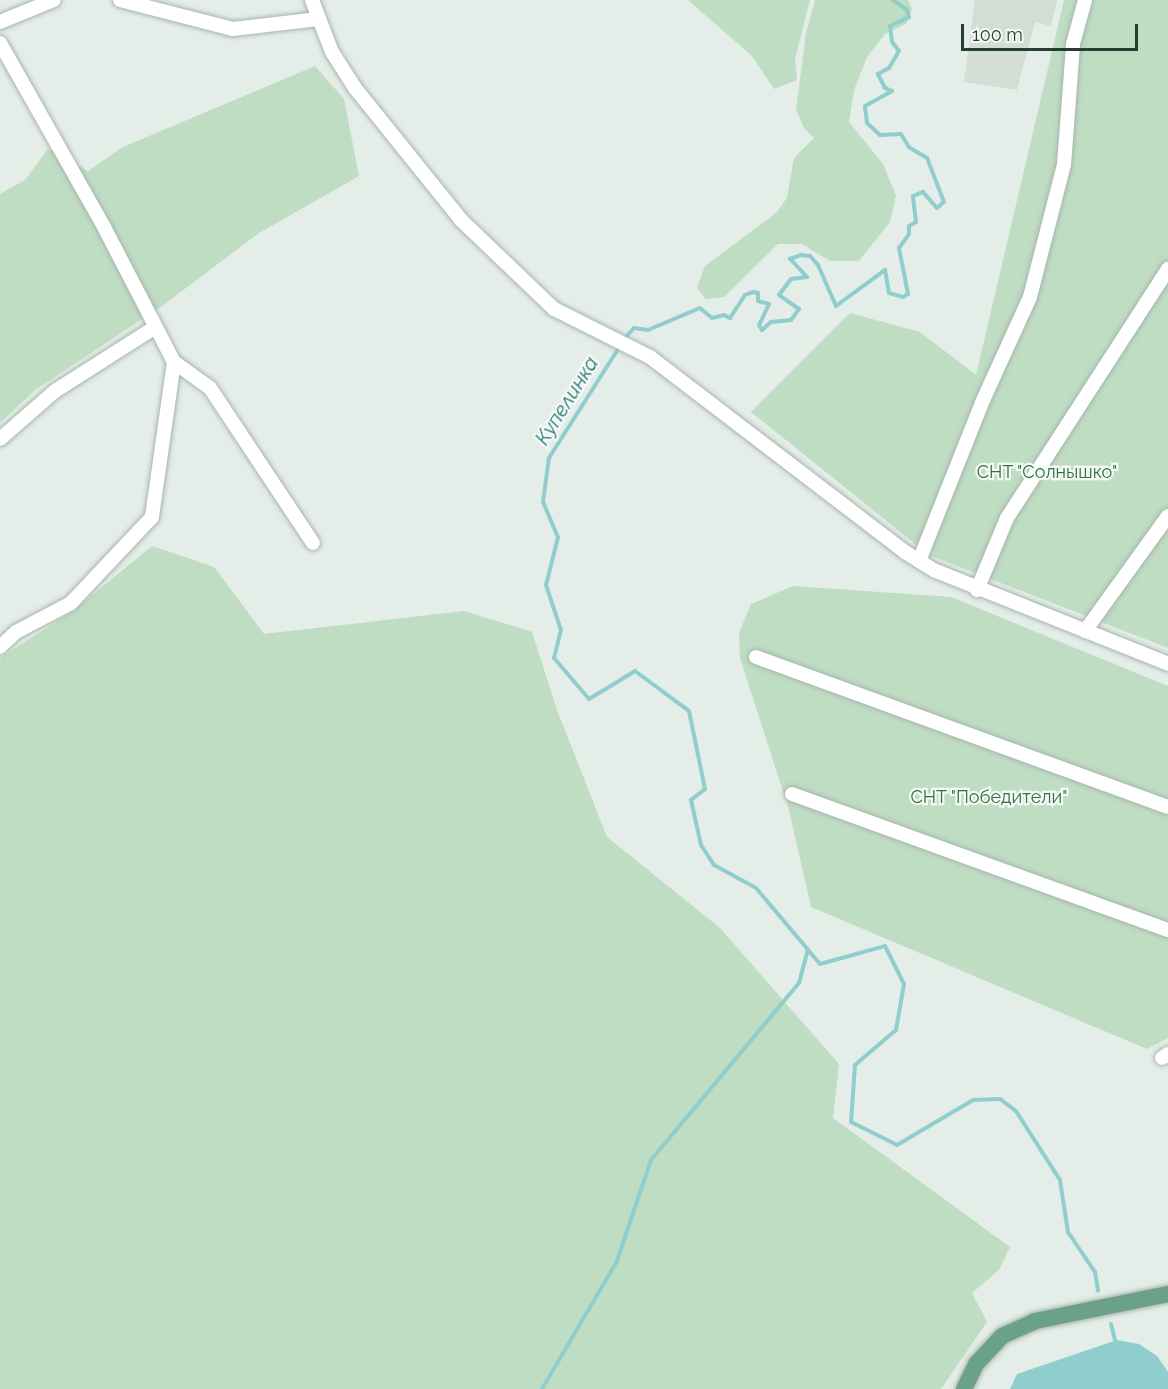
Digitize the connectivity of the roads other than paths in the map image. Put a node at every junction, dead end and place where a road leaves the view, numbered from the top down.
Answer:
1 (54, 0) edge
2 (120, 0) edge
3 (312, 0) edge
4 (1086, 0) edge
5 (318, 19) junction
6 (0, 22) edge
7 (0, 43) edge
8 (1168, 269) edge
9 (154, 328) junction
10 (174, 362) junction
11 (0, 439) edge
12 (1168, 516) edge
13 (313, 543) dead end
14 (919, 561) junction
15 (978, 590) junction
16 (1085, 632) junction
17 (0, 647) edge
18 (756, 657) dead end
19 (1168, 664) edge
20 (792, 794) dead end
21 (1168, 807) edge
22 (1168, 930) edge
23 (1168, 1294) edge
24 (964, 1389) edge

1 - 6 street
2 - 5 street
3 - 5 street
4 - 14 street
5 - 14 street
7 - 9 street
8 - 15 street
9 - 10 street
9 - 11 street
10 - 13 street
10 - 17 street
12 - 16 street
14 - 15 street
15 - 16 street
16 - 19 street
18 - 21 street
20 - 22 street
23 - 24 main road

